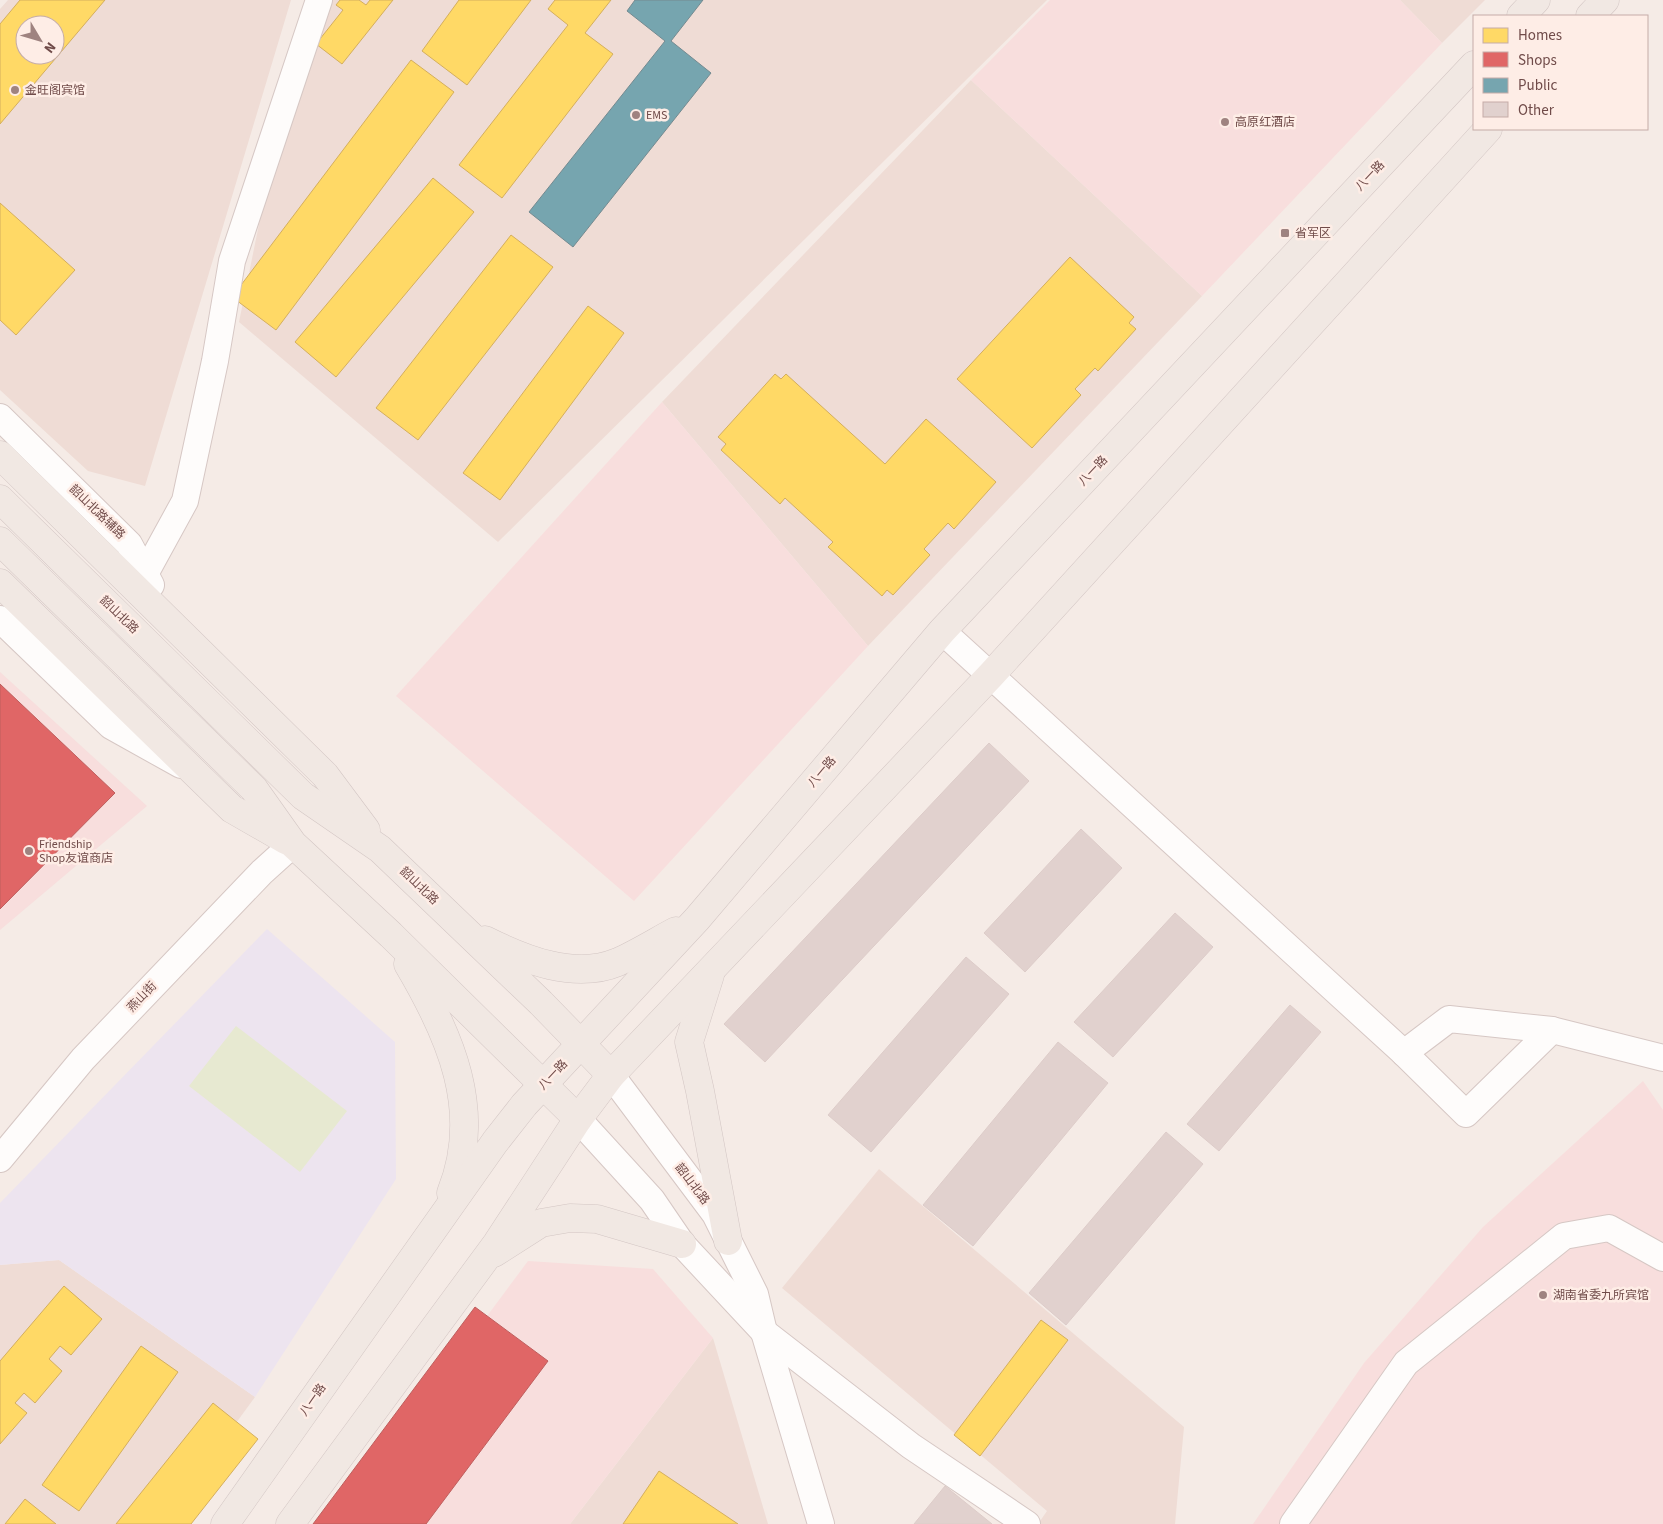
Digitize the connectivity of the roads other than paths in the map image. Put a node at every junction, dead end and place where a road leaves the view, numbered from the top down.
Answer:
1 (319, 0) edge
2 (1536, 0) edge
3 (1605, 0) edge
4 (1521, 15) edge
5 (1591, 15) edge
6 (1473, 66) edge
7 (1487, 130) edge
8 (0, 417) edge
9 (0, 455) edge
10 (0, 499) edge
11 (0, 541) edge
12 (145, 574) junction
13 (0, 583) edge
14 (0, 619) edge
15 (172, 623) junction
16 (942, 632) junction
17 (991, 675) junction
18 (194, 773) junction
19 (294, 844) junction
20 (380, 849) junction
21 (697, 919) junction
22 (465, 930) junction
23 (391, 935) junction
24 (712, 968) junction
25 (1552, 1030) junction
26 (581, 1044) junction
27 (1404, 1053) junction
28 (1663, 1058) edge
29 (611, 1075) junction
30 (543, 1085) junction
31 (578, 1119) junction
32 (0, 1158) edge
33 (439, 1221) junction
34 (728, 1241) junction
35 (682, 1244) junction
36 (1663, 1258) edge
37 (484, 1259) junction
38 (764, 1332) junction
39 (225, 1524) edge
40 (290, 1524) edge
41 (821, 1524) edge
42 (1027, 1524) edge
43 (1293, 1524) edge

1 - 12 street
2 - 4 main road
3 - 5 main road
6 - 16 main road, 八一路
7 - 17 main road
8 - 12 street, 韶山北路辅路
9 - 15 main road
10 - 20 main road, 韶山北路
11 - 19 main road, 韶山北路
12 - 15 street, 韶山北路辅路
13 - 18 main road
14 - 18 street
15 - 20 main road
16 - 17 street
16 - 21 main road, 八一路
17 - 24 main road
17 - 27 street
18 - 19 main road
19 - 23 main road, 韶山北路
19 - 32 street, 燕山街
20 - 22 main road, 韶山北路
21 - 22 main road
21 - 26 main road, 八一路
22 - 26 main road, 韶山北路
23 - 30 main road, 韶山北路
23 - 33 main road
24 - 29 main road
24 - 34 main road
25 - 27 street
25 - 27 street
25 - 28 street
26 - 29 main road, 韶山北路
26 - 30 main road, 八一路
29 - 31 main road
29 - 34 street, 韶山北路
30 - 31 main road, 韶山北路
30 - 33 main road, 八一路
31 - 35 street, 韶山北路
31 - 37 main road
33 - 39 main road, 八一路
34 - 38 street, 韶山北路
35 - 37 main road
35 - 38 street, 韶山北路
36 - 43 street
37 - 40 main road
38 - 41 street, 韶山北路
38 - 42 street

